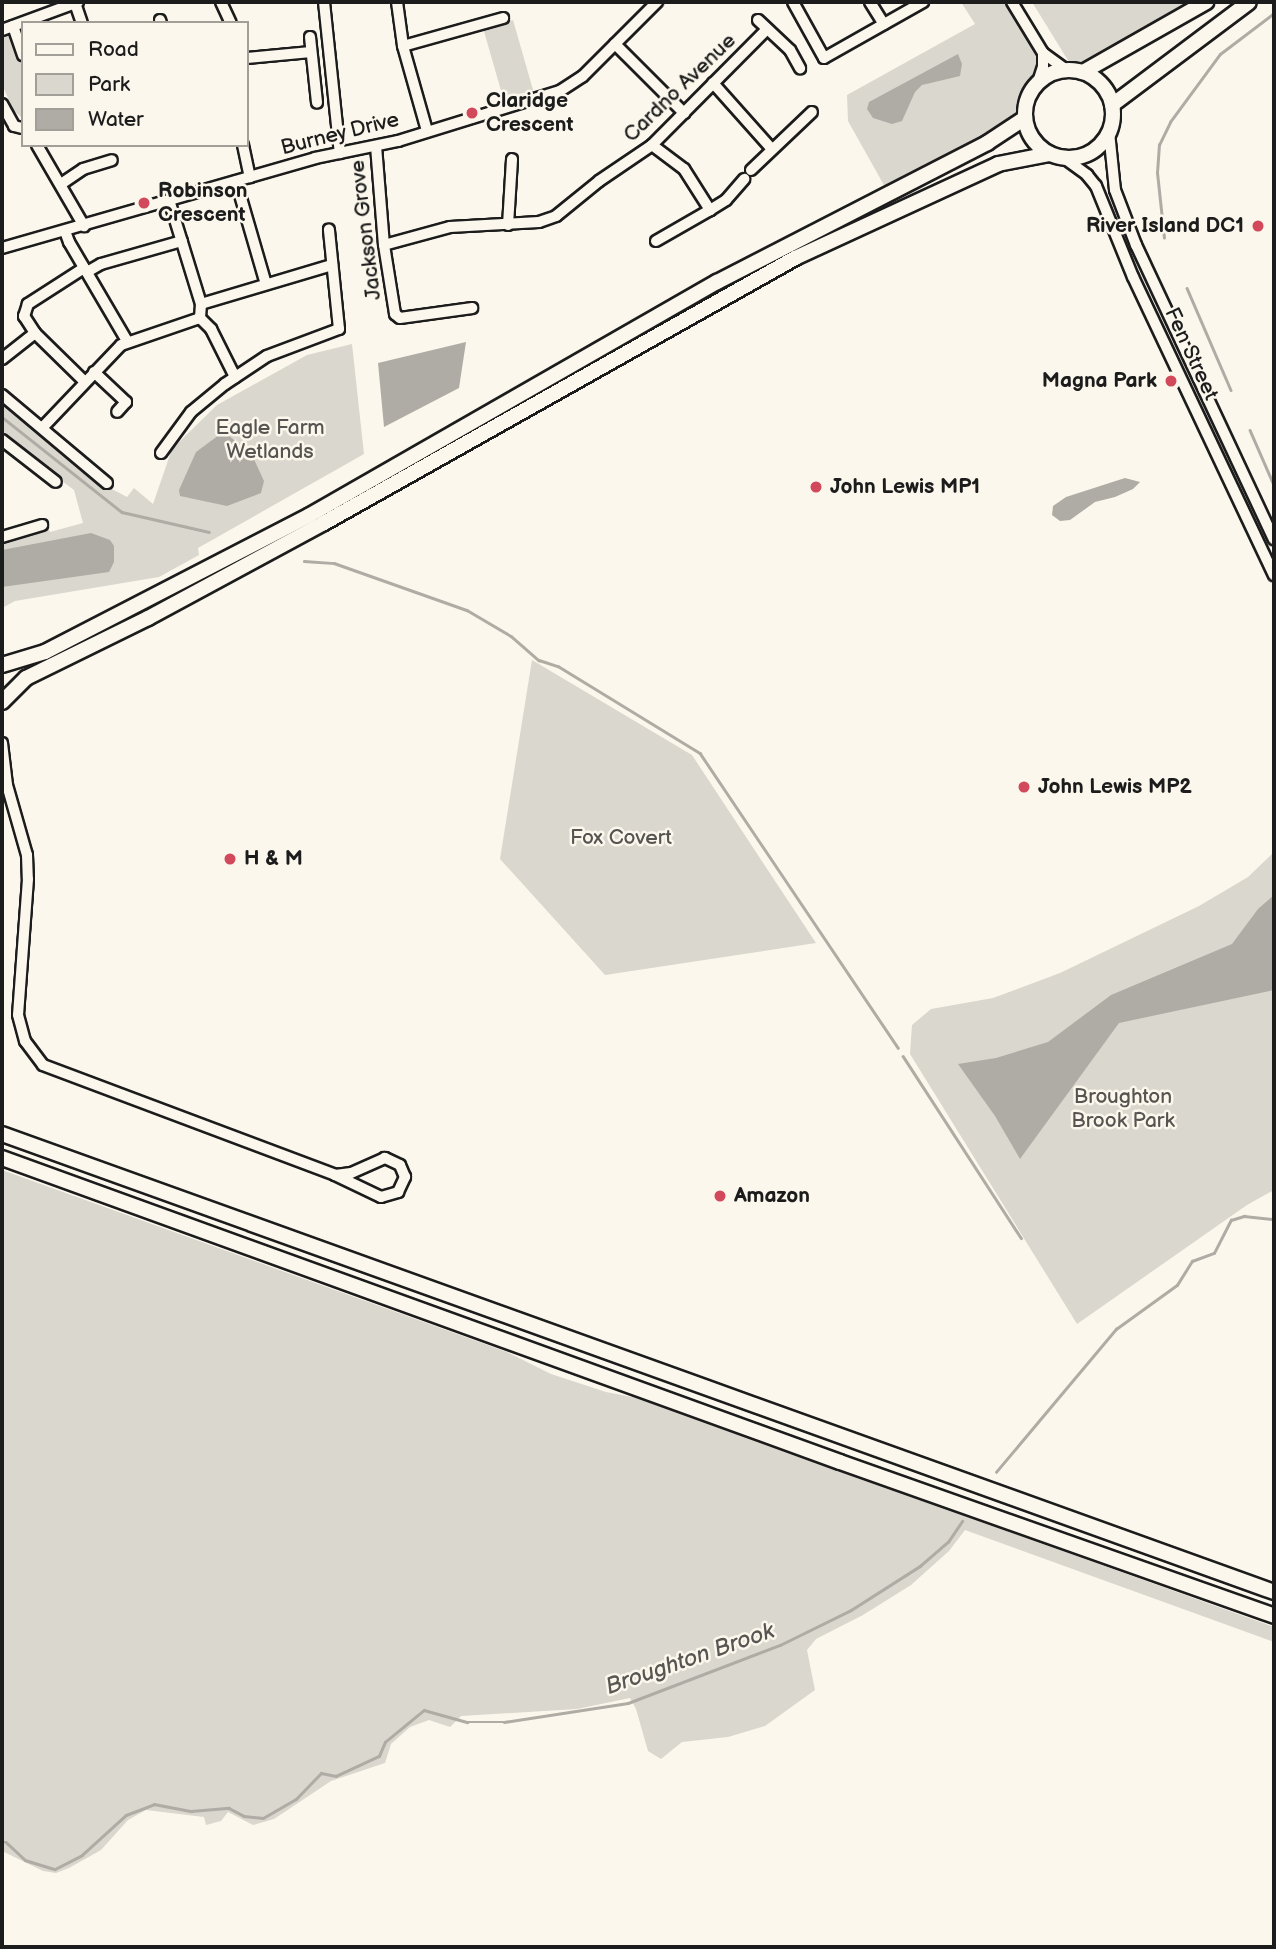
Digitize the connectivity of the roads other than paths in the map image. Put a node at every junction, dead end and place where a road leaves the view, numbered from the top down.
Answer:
1 (76, 2) edge
2 (221, 2) edge
3 (324, 2) edge
4 (397, 2) edge
5 (657, 2) edge
6 (793, 2) edge
7 (870, 2) edge
8 (923, 2) edge
9 (1012, 2) edge
10 (1206, 2) edge
11 (1249, 2) edge
12 (503, 18) dead end
13 (758, 20) dead end
14 (26, 21) edge
15 (81, 21) edge
16 (231, 21) edge
17 (21, 23) edge
18 (884, 24) junction
19 (13, 26) junction
20 (767, 29) junction
21 (2, 30) edge
22 (310, 37) dead end
23 (615, 44) junction
24 (403, 46) junction
25 (21, 49) edge
26 (312, 52) junction
27 (1043, 53) junction
28 (248, 58) edge
29 (800, 68) dead end
30 (1090, 69) junction
31 (1066, 70) junction
32 (1038, 82) junction
33 (713, 83) junction
34 (1115, 101) junction
35 (317, 103) dead end
36 (2, 104) edge
37 (812, 112) dead end
38 (684, 113) junction
39 (1021, 122) junction
40 (21, 128) edge
41 (427, 131) junction
42 (1109, 132) junction
43 (652, 145) junction
44 (376, 146) junction
45 (38, 147) edge
46 (243, 147) edge
47 (771, 148) junction
48 (340, 153) junction
49 (1057, 156) junction
50 (512, 159) dead end
51 (112, 160) dead end
52 (250, 177) junction
53 (236, 181) junction
54 (61, 184) junction
55 (169, 200) junction
56 (710, 210) junction
57 (508, 225) junction
58 (84, 226) junction
59 (329, 229) dead end
60 (65, 231) junction
61 (182, 241) junction
62 (656, 241) dead end
63 (384, 245) junction
64 (2, 248) edge
65 (332, 265) junction
66 (85, 270) junction
67 (266, 284) junction
68 (201, 304) junction
69 (472, 308) dead end
70 (200, 318) junction
71 (35, 333) junction
72 (127, 341) junction
73 (2, 359) edge
74 (94, 372) junction
75 (235, 377) junction
76 (85, 382) junction
77 (2, 395) edge
78 (117, 412) dead end
79 (43, 427) junction
80 (2, 441) edge
81 (161, 453) dead end
82 (56, 482) dead end
83 (107, 484) dead end
84 (42, 525) dead end
85 (2, 537) edge
86 (1274, 539) edge
87 (1274, 575) edge
88 (2, 665) edge
89 (2, 702) edge
90 (2, 743) edge
91 (2, 802) edge
92 (16, 817) junction
93 (2, 1134) edge
94 (2, 1157) edge
95 (370, 1165) junction
96 (335, 1175) junction
97 (369, 1190) junction
98 (1274, 1592) edge
99 (1274, 1616) edge

1 - 14 street
1 - 15 street
2 - 16 street
3 - 48 street
4 - 24 street
5 - 23 street, Burney Drive
6 - 18 street
7 - 18 street
8 - 18 street
9 - 27 street
10 - 30 highway
11 - 34 highway
12 - 24 street
13 - 20 street, Cardno Avenue
17 - 19 street
19 - 21 street
19 - 25 street
20 - 29 street, Cardno Avenue
20 - 33 street, Cardno Avenue
22 - 26 street
23 - 38 street
23 - 41 street, Burney Drive
24 - 41 street
26 - 28 street
26 - 35 street
27 - 31 street
27 - 32 street
30 - 31 highway
30 - 34 highway
31 - 32 highway
32 - 39 highway
33 - 38 street, Cardno Avenue
33 - 47 street
34 - 42 highway
36 - 40 street
37 - 47 street
38 - 43 street, Cardno Avenue
39 - 49 highway
39 - 88 highway
41 - 44 street, Burney Drive
42 - 49 highway
42 - 86 street, Fen Street
43 - 56 street
43 - 57 street, Cardno Avenue
44 - 48 street, Burney Drive
44 - 63 street, Jackson Grove
45 - 54 street
46 - 52 street
47 - 56 street
48 - 52 street, Burney Drive
49 - 87 street, Fen Street
49 - 89 highway
50 - 57 street
51 - 54 street
52 - 53 street, Burney Drive
53 - 55 street, Burney Drive
53 - 67 street
54 - 58 street
55 - 58 street, Burney Drive
55 - 61 street
56 - 62 street
57 - 63 street, Cardno Avenue
58 - 60 street, Burney Drive
59 - 65 street
60 - 64 street, Burney Drive
60 - 66 street
61 - 66 street
61 - 68 street
63 - 69 street, Jackson Grove
65 - 67 street
65 - 75 street
66 - 71 street
66 - 72 street
67 - 68 street
68 - 70 street
70 - 72 street
70 - 75 street
71 - 73 street
71 - 76 street
72 - 74 street
74 - 76 street
74 - 78 street
75 - 81 street
76 - 79 street
77 - 79 street
79 - 83 street
80 - 82 street
84 - 85 street
90 - 92 street
91 - 92 street
92 - 96 street
93 - 98 highway
94 - 99 highway
95 - 96 street
95 - 97 street
95 - 97 street
96 - 97 street

